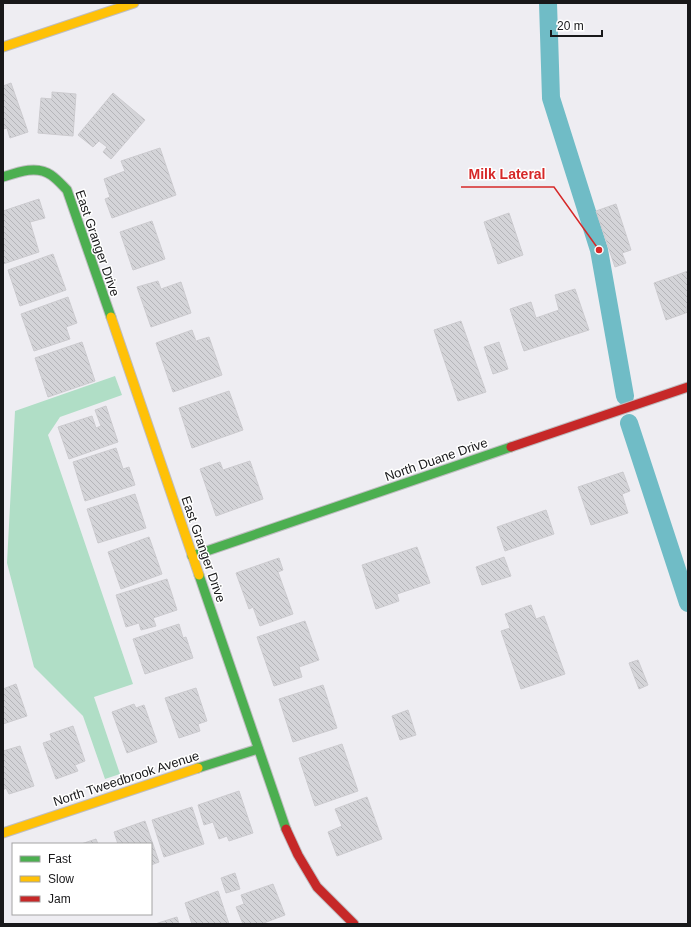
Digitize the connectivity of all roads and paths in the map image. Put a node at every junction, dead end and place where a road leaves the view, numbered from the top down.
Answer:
1 (134, 3) edge
2 (3, 47) edge
3 (3, 178) edge
4 (688, 387) edge
5 (192, 556) junction
6 (258, 749) junction
7 (3, 833) edge
8 (354, 924) edge

1 - 2 street
3 - 5 street, East Granger Drive
4 - 5 street, North Duane Drive
5 - 6 street, East Granger Drive
6 - 7 street, North Tweedbrook Avenue
6 - 8 street, East Granger Drive

